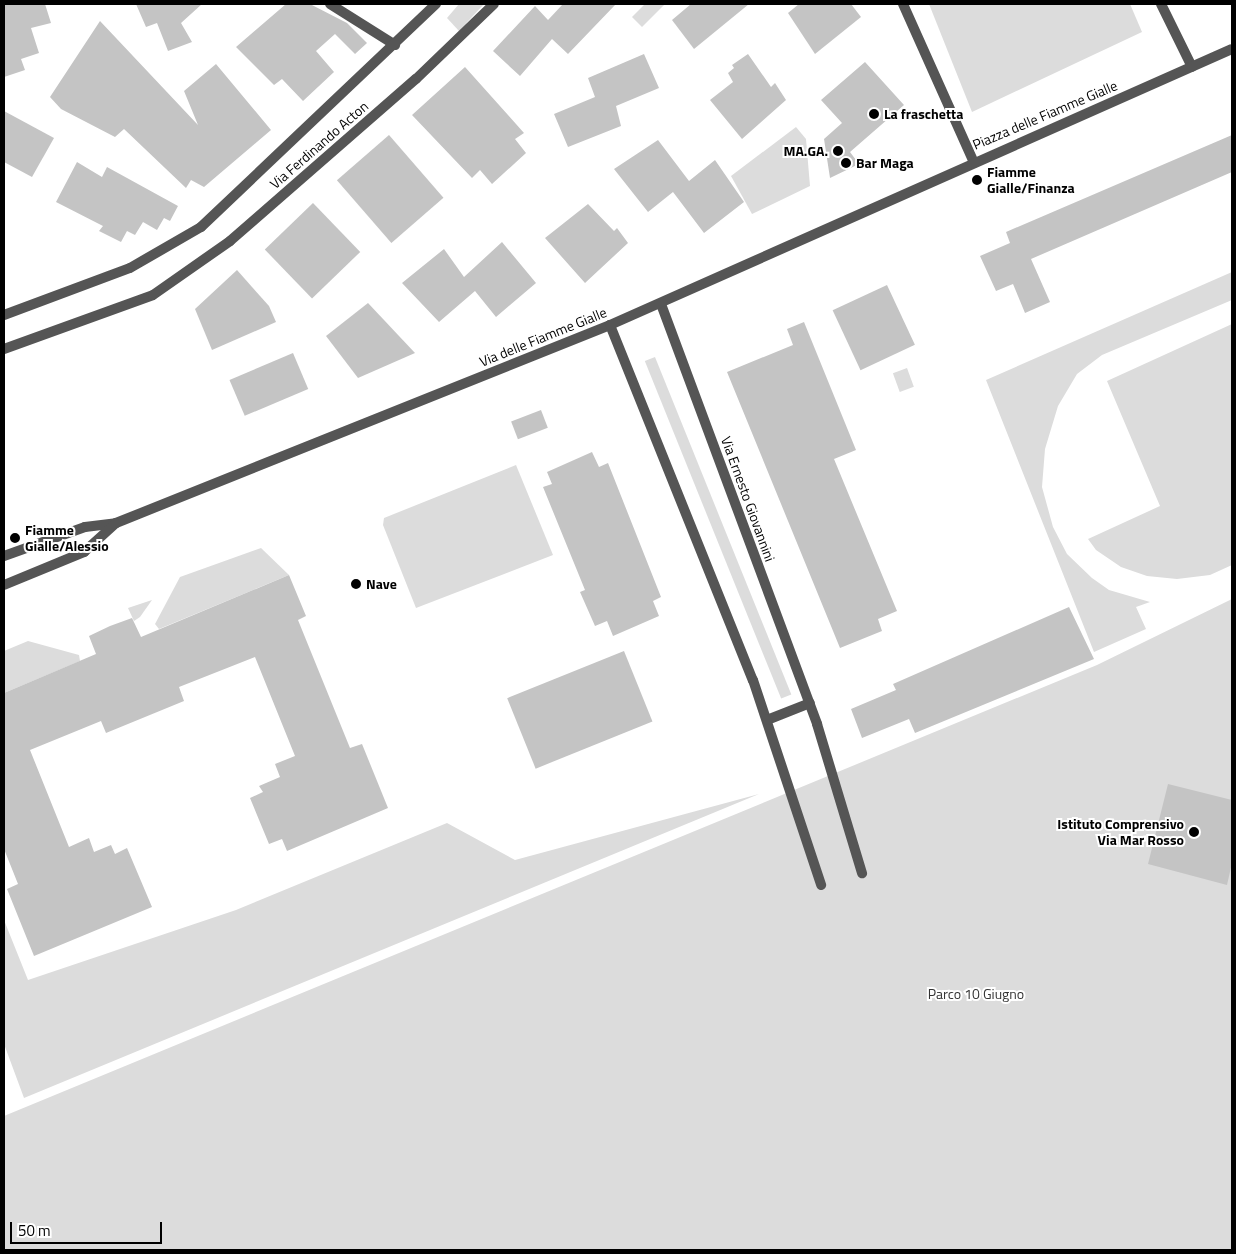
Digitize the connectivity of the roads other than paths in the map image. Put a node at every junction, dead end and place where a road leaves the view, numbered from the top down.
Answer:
1 (330, 4) edge
2 (436, 4) edge
3 (494, 4) edge
4 (903, 4) edge
5 (1161, 4) edge
6 (395, 45) junction
7 (1232, 49) edge
8 (1192, 67) junction
9 (974, 163) junction
10 (661, 304) junction
11 (4, 315) edge
12 (610, 325) junction
13 (4, 349) edge
14 (116, 523) junction
15 (4, 556) edge
16 (4, 585) edge
17 (810, 703) junction
18 (767, 720) junction
19 (862, 873) dead end
20 (821, 885) dead end

1 - 6 street
2 - 6 street, Via Ferdinando Acton
3 - 13 street, Via Ferdinando Acton
4 - 9 street, Piazza delle Fiamme Gialle
5 - 8 street
6 - 11 street, Via Ferdinando Acton
7 - 8 street
8 - 9 street, Piazza delle Fiamme Gialle
9 - 10 street, Via delle Fiamme Gialle
10 - 12 street, Via delle Fiamme Gialle
10 - 17 street, Via Ernesto Giovannini
12 - 14 street, Via delle Fiamme Gialle
12 - 18 street
14 - 15 street, Via delle Fiamme Gialle
14 - 16 street, Via delle Fiamme Gialle
17 - 18 street
17 - 19 street, Via Ernesto Giovannini
18 - 20 street

